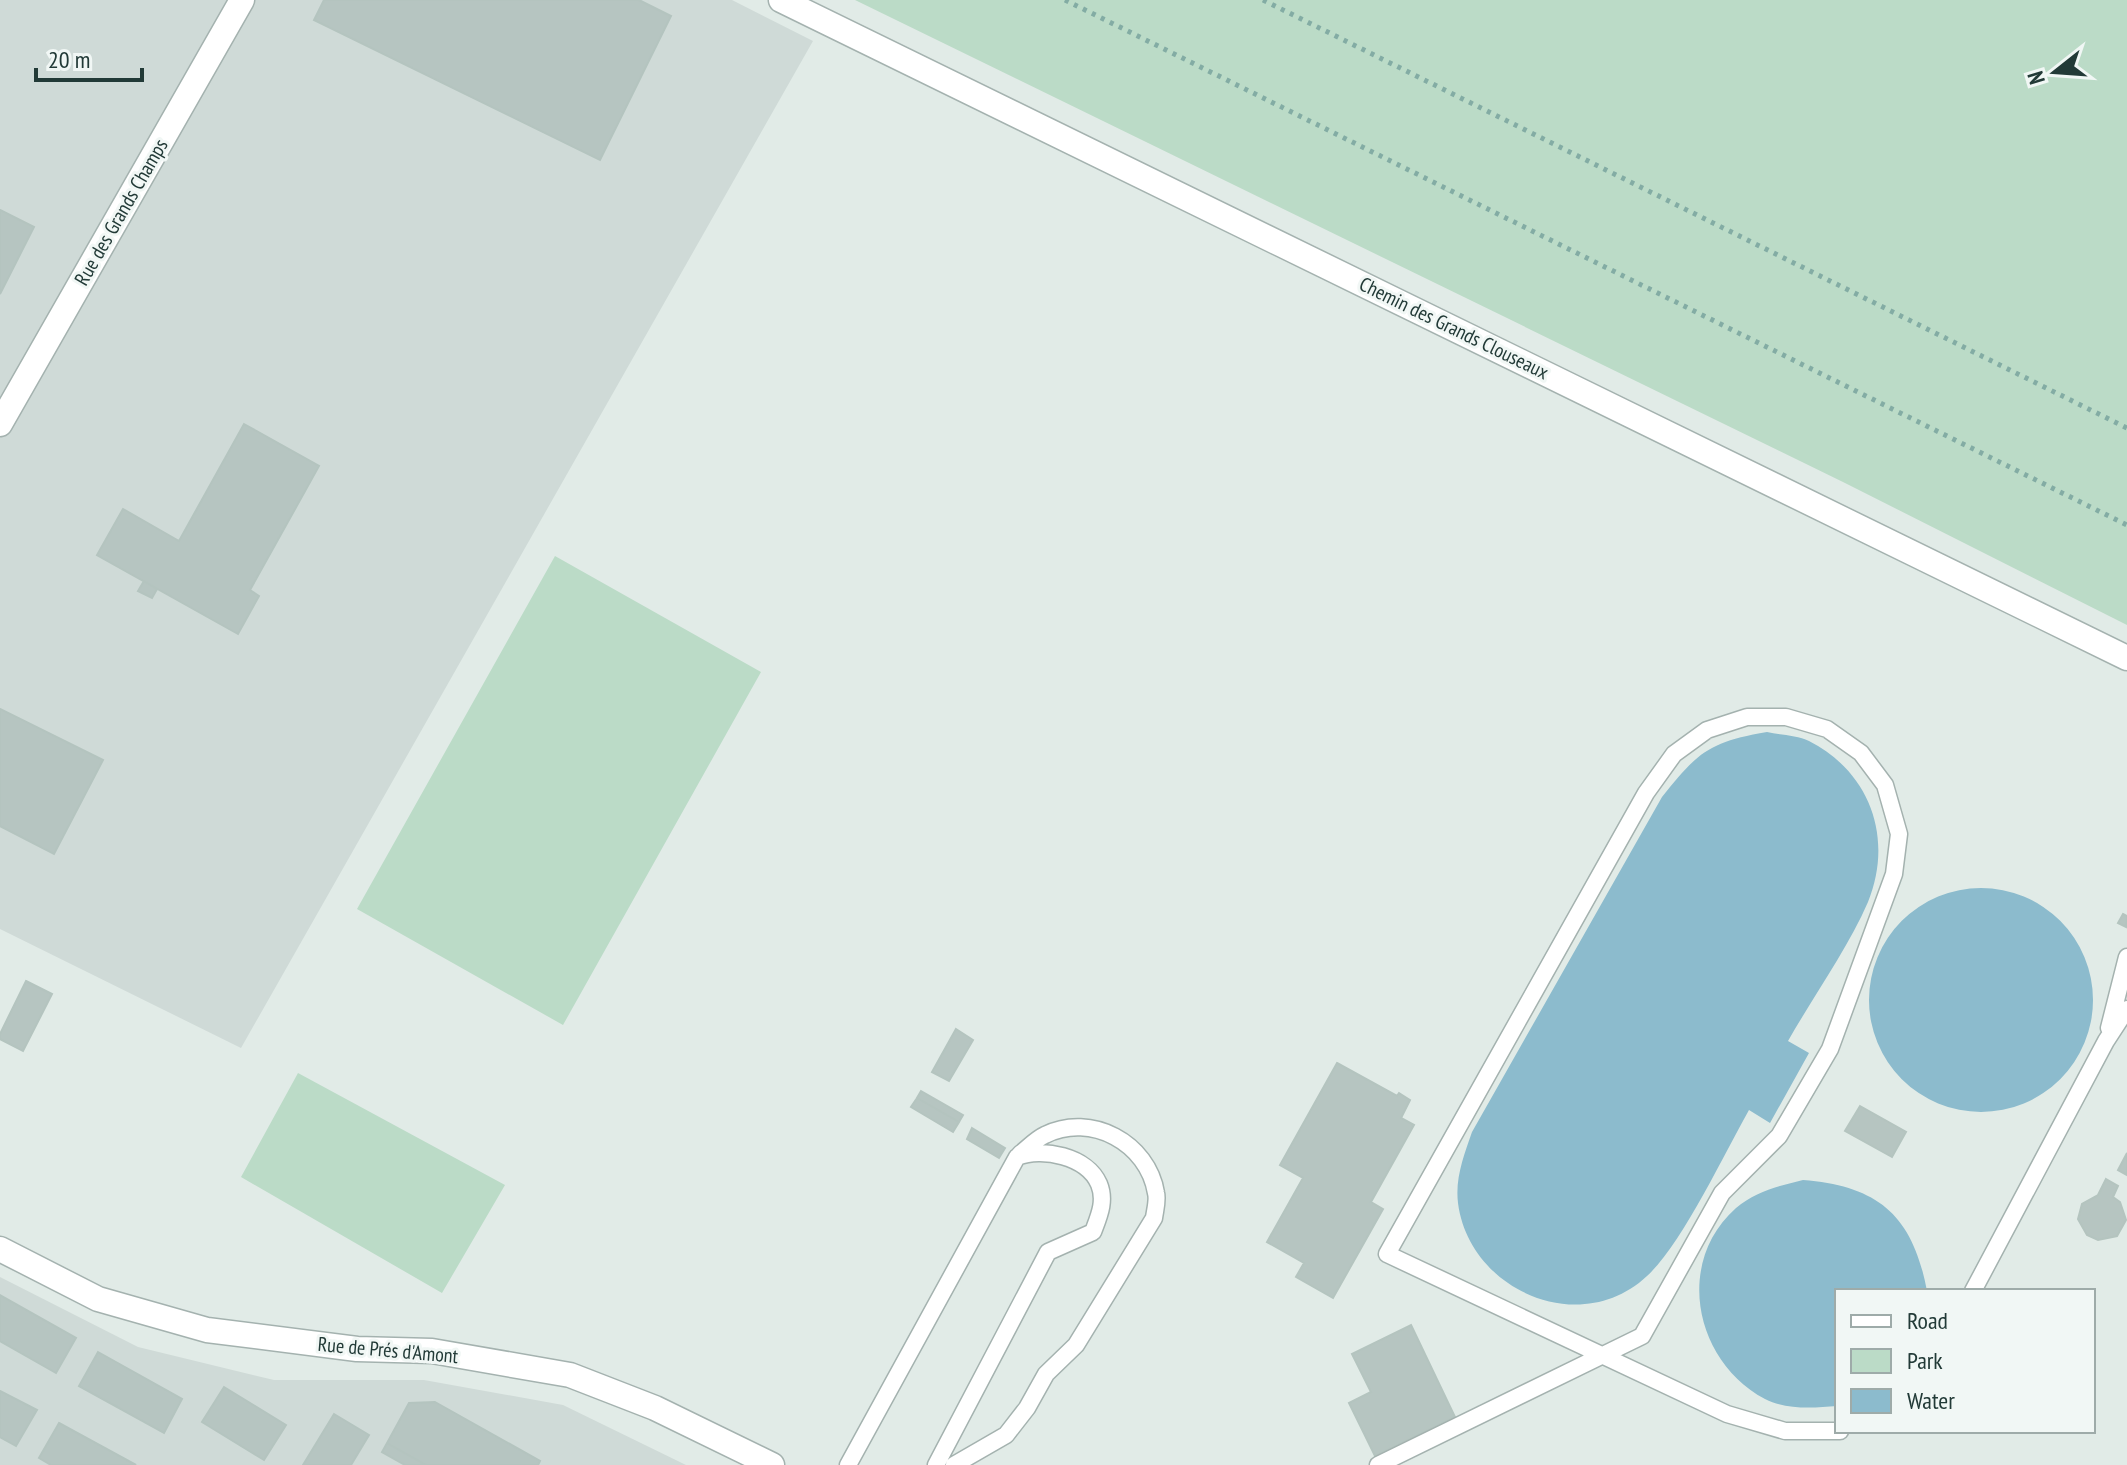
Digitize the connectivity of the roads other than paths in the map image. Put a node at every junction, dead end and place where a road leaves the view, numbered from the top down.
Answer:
1 (242, 0) edge
2 (781, 0) edge
3 (0, 424) edge
4 (2127, 658) edge
5 (2127, 957) edge
6 (2127, 1009) edge
7 (2106, 1041) junction
8 (1017, 1157) junction
9 (0, 1249) edge
10 (1974, 1289) edge
11 (1602, 1355) junction
12 (1835, 1431) edge
13 (772, 1465) edge
14 (848, 1465) edge
15 (936, 1465) edge
16 (954, 1465) edge
17 (1378, 1465) edge

1 - 3 street, Rue des Grands Champs
2 - 4 street, Chemin des Grands Clouseaux
5 - 7 lane
6 - 7 lane
7 - 10 lane
8 - 14 lane
8 - 15 lane
8 - 16 lane
9 - 13 street, Rue de Prés d'Amont
11 - 11 lane
11 - 12 lane
11 - 17 lane

